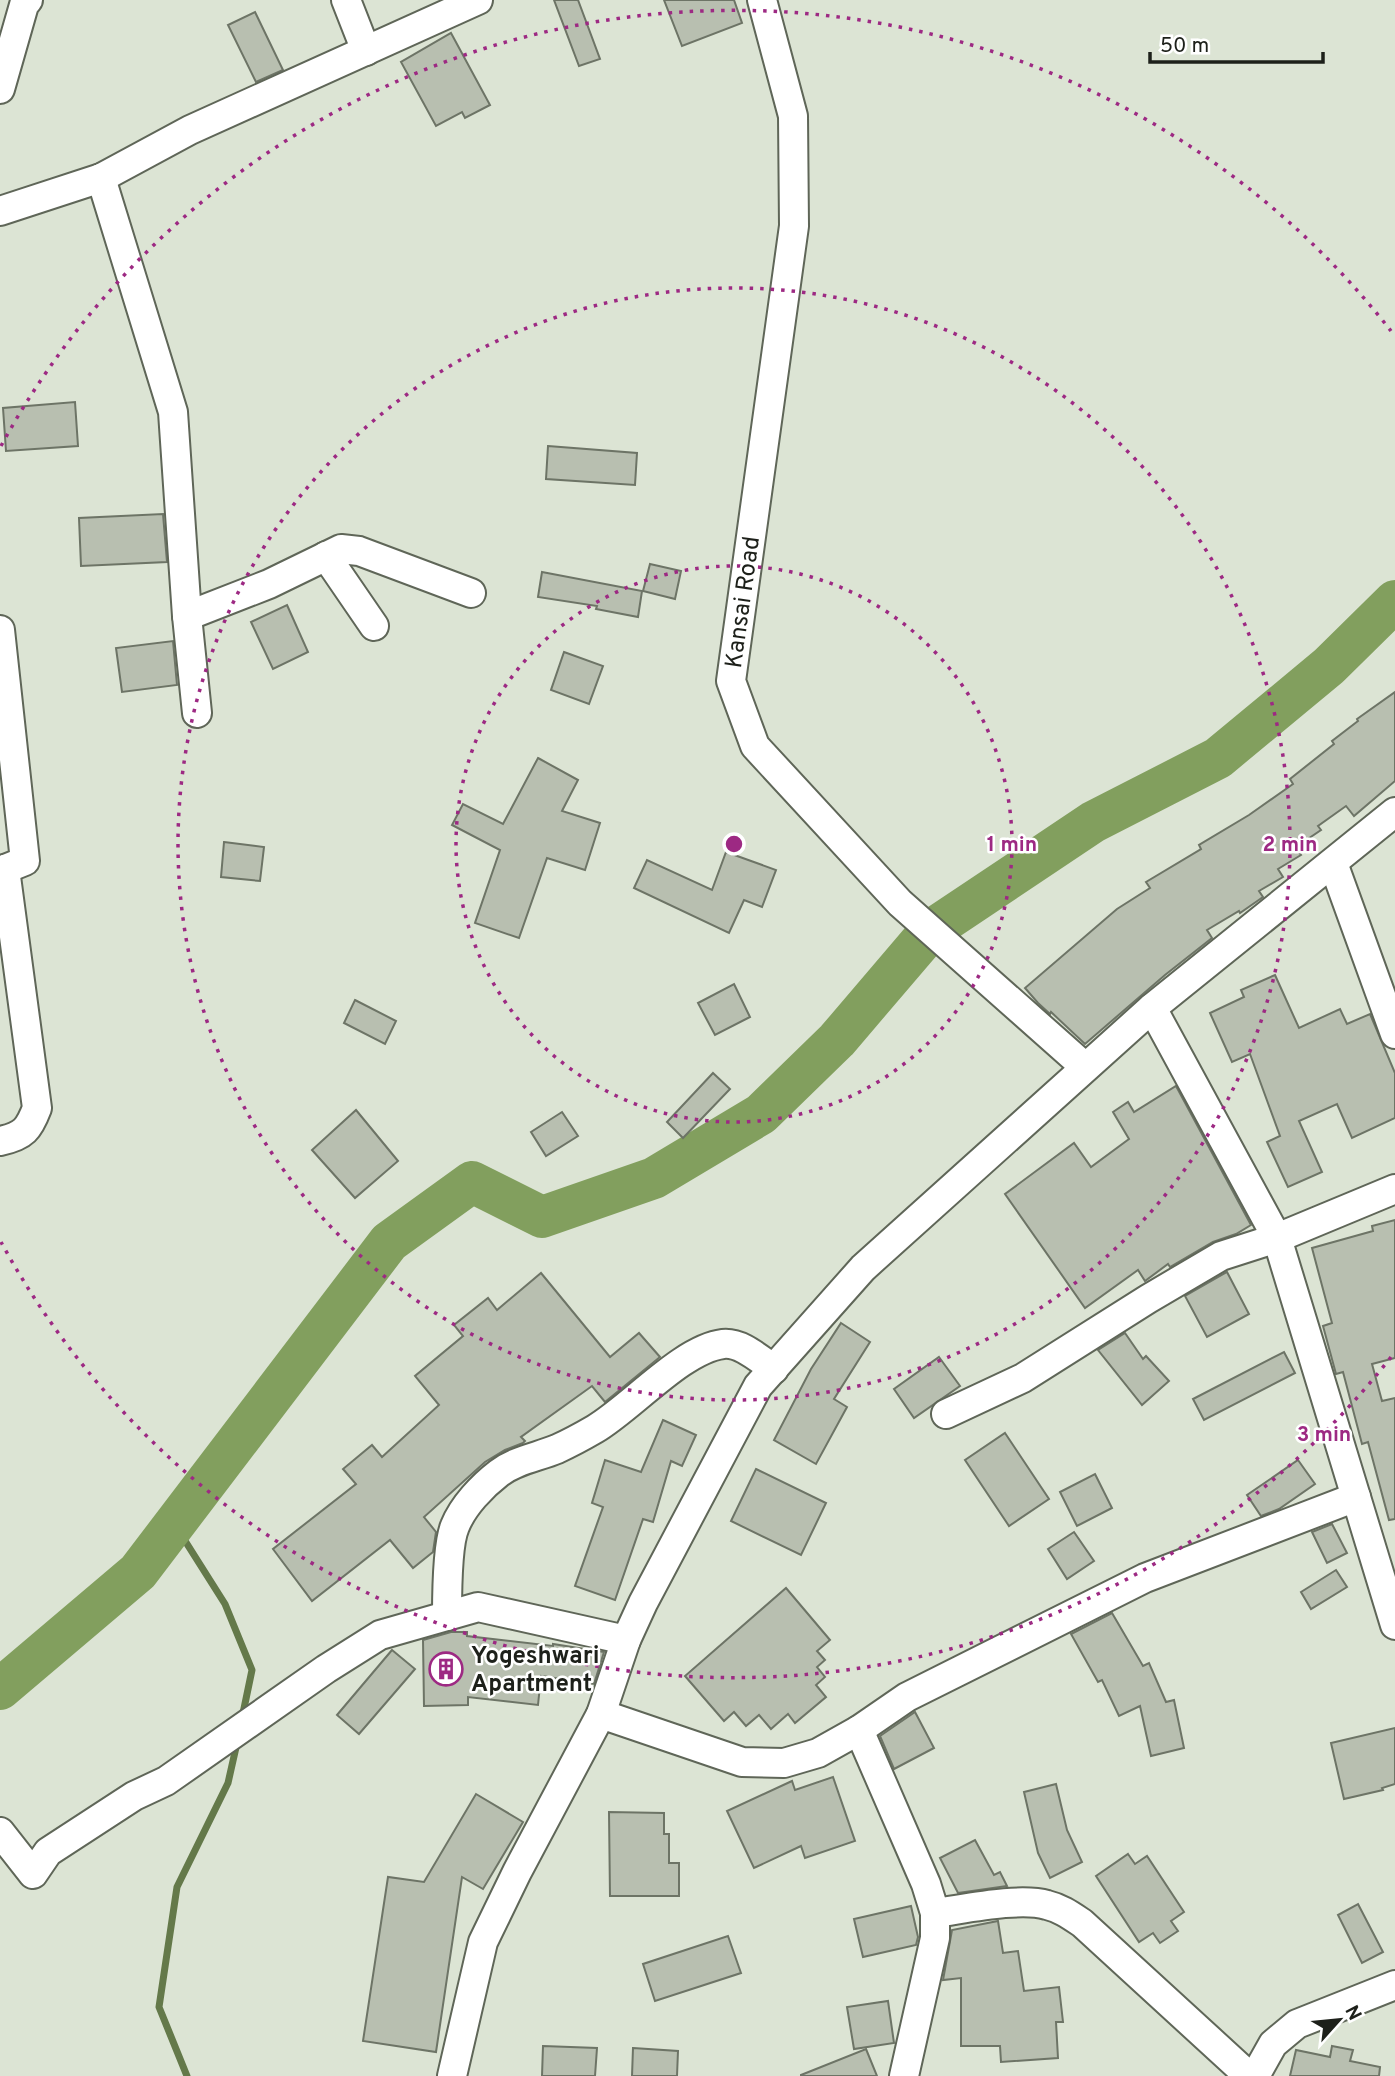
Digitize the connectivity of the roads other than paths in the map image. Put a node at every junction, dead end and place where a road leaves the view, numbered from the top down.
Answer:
1 (346, 0) edge
2 (478, 0) edge
3 (762, 0) edge
4 (18, 7) edge
5 (366, 51) junction
6 (0, 89) edge
7 (101, 178) junction
8 (0, 211) edge
9 (326, 556) junction
10 (471, 593) dead end
11 (187, 616) junction
12 (374, 626) dead end
13 (0, 631) edge
14 (197, 713) dead end
15 (1395, 812) edge
16 (1333, 863) junction
17 (2, 870) edge
18 (1152, 1008) junction
19 (1395, 1034) edge
20 (1085, 1067) junction
21 (0, 1142) edge
22 (1395, 1189) edge
23 (1278, 1238) junction
24 (774, 1369) junction
25 (946, 1414) dead end
26 (1356, 1497) junction
27 (447, 1616) junction
28 (1395, 1625) edge
29 (626, 1640) junction
30 (601, 1714) junction
31 (859, 1730) junction
32 (0, 1832) edge
33 (935, 1913) junction
34 (1395, 1985) edge
35 (452, 2076) edge
36 (904, 2076) edge
37 (1249, 2076) edge
38 (1255, 2076) edge

1 - 5 street
2 - 5 street
3 - 20 street, Kansai Road
4 - 6 street
5 - 7 street
7 - 8 street
7 - 11 street
9 - 10 street
9 - 11 street
9 - 12 street
11 - 14 street
13 - 17 street
15 - 16 street
16 - 18 street
16 - 19 street
17 - 21 street
18 - 20 street
18 - 23 street
20 - 24 street
22 - 23 street
23 - 25 street
23 - 26 street
24 - 27 street
24 - 29 street
26 - 28 street
26 - 31 street
27 - 29 street
27 - 32 street
29 - 30 street
30 - 31 street
30 - 35 street
31 - 33 street
33 - 36 street
33 - 37 street
34 - 38 street

